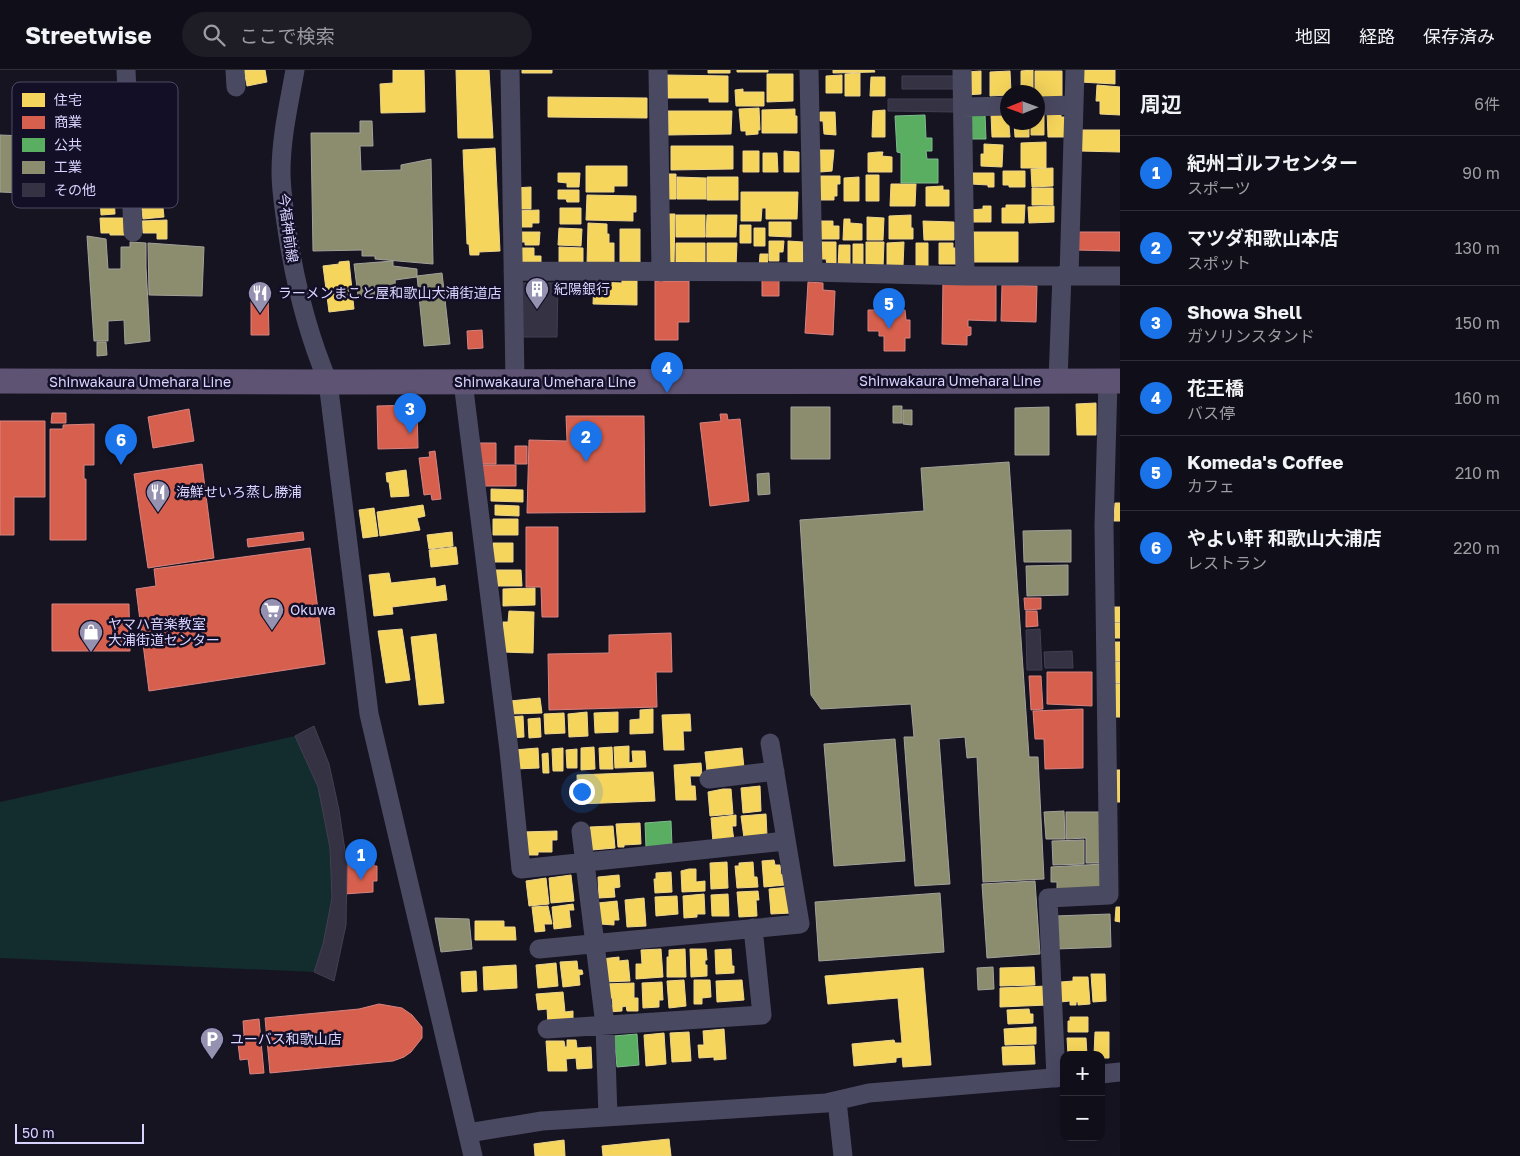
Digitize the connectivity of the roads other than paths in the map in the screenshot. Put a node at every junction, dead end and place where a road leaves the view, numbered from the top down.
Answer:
1 (295, 70) edge
2 (510, 70) edge
3 (658, 70) edge
4 (809, 70) edge
5 (962, 70) edge
6 (1075, 70) edge
7 (1074, 105) junction
8 (1000, 106) edge
9 (1045, 106) edge
10 (963, 108) junction
11 (132, 208) edge
12 (133, 232) dead end
13 (513, 270) junction
14 (661, 272) junction
15 (813, 272) junction
16 (965, 276) junction
17 (1065, 276) junction
18 (1120, 276) edge
19 (1058, 380) junction
20 (0, 381) edge
21 (1114, 381) edge
22 (328, 382) junction
23 (463, 382) junction
24 (515, 382) junction
25 (770, 743) dead end
26 (774, 771) junction
27 (709, 779) dead end
28 (581, 831) dead end
29 (786, 841) junction
30 (584, 862) junction
31 (1115, 895) edge
32 (753, 928) junction
33 (594, 943) junction
34 (539, 949) dead end
35 (605, 1025) junction
36 (546, 1029) dead end
37 (1120, 1072) edge
38 (1105, 1074) edge
39 (1060, 1077) edge
40 (836, 1101) junction
41 (608, 1117) junction
42 (468, 1132) junction
43 (473, 1156) edge
44 (843, 1156) edge

1 - 22 street, 今福神前線
2 - 13 street
3 - 14 street
4 - 15 street
5 - 10 street
6 - 7 street
7 - 9 street
7 - 17 street
8 - 10 street
10 - 16 street
11 - 12 street
13 - 14 street
13 - 24 street
14 - 15 street
15 - 16 street
16 - 17 street
17 - 18 street
17 - 19 street
19 - 21 main road, Shinwakaura Umehara Line
19 - 24 main road, Shinwakaura Umehara Line
20 - 22 main road, Shinwakaura Umehara Line
21 - 31 street
22 - 23 main road, Shinwakaura Umehara Line
22 - 42 street, 今福神前線
23 - 24 main road, Shinwakaura Umehara Line
23 - 30 street
25 - 26 street
26 - 27 street
26 - 29 street
28 - 30 street
29 - 30 street
29 - 32 street
30 - 33 street
31 - 39 street
32 - 33 street
32 - 35 street
33 - 34 street
33 - 35 street
35 - 36 street
35 - 41 street
37 - 38 street
39 - 40 street
40 - 41 street
40 - 44 street
41 - 42 street
42 - 43 street, 今福神前線

